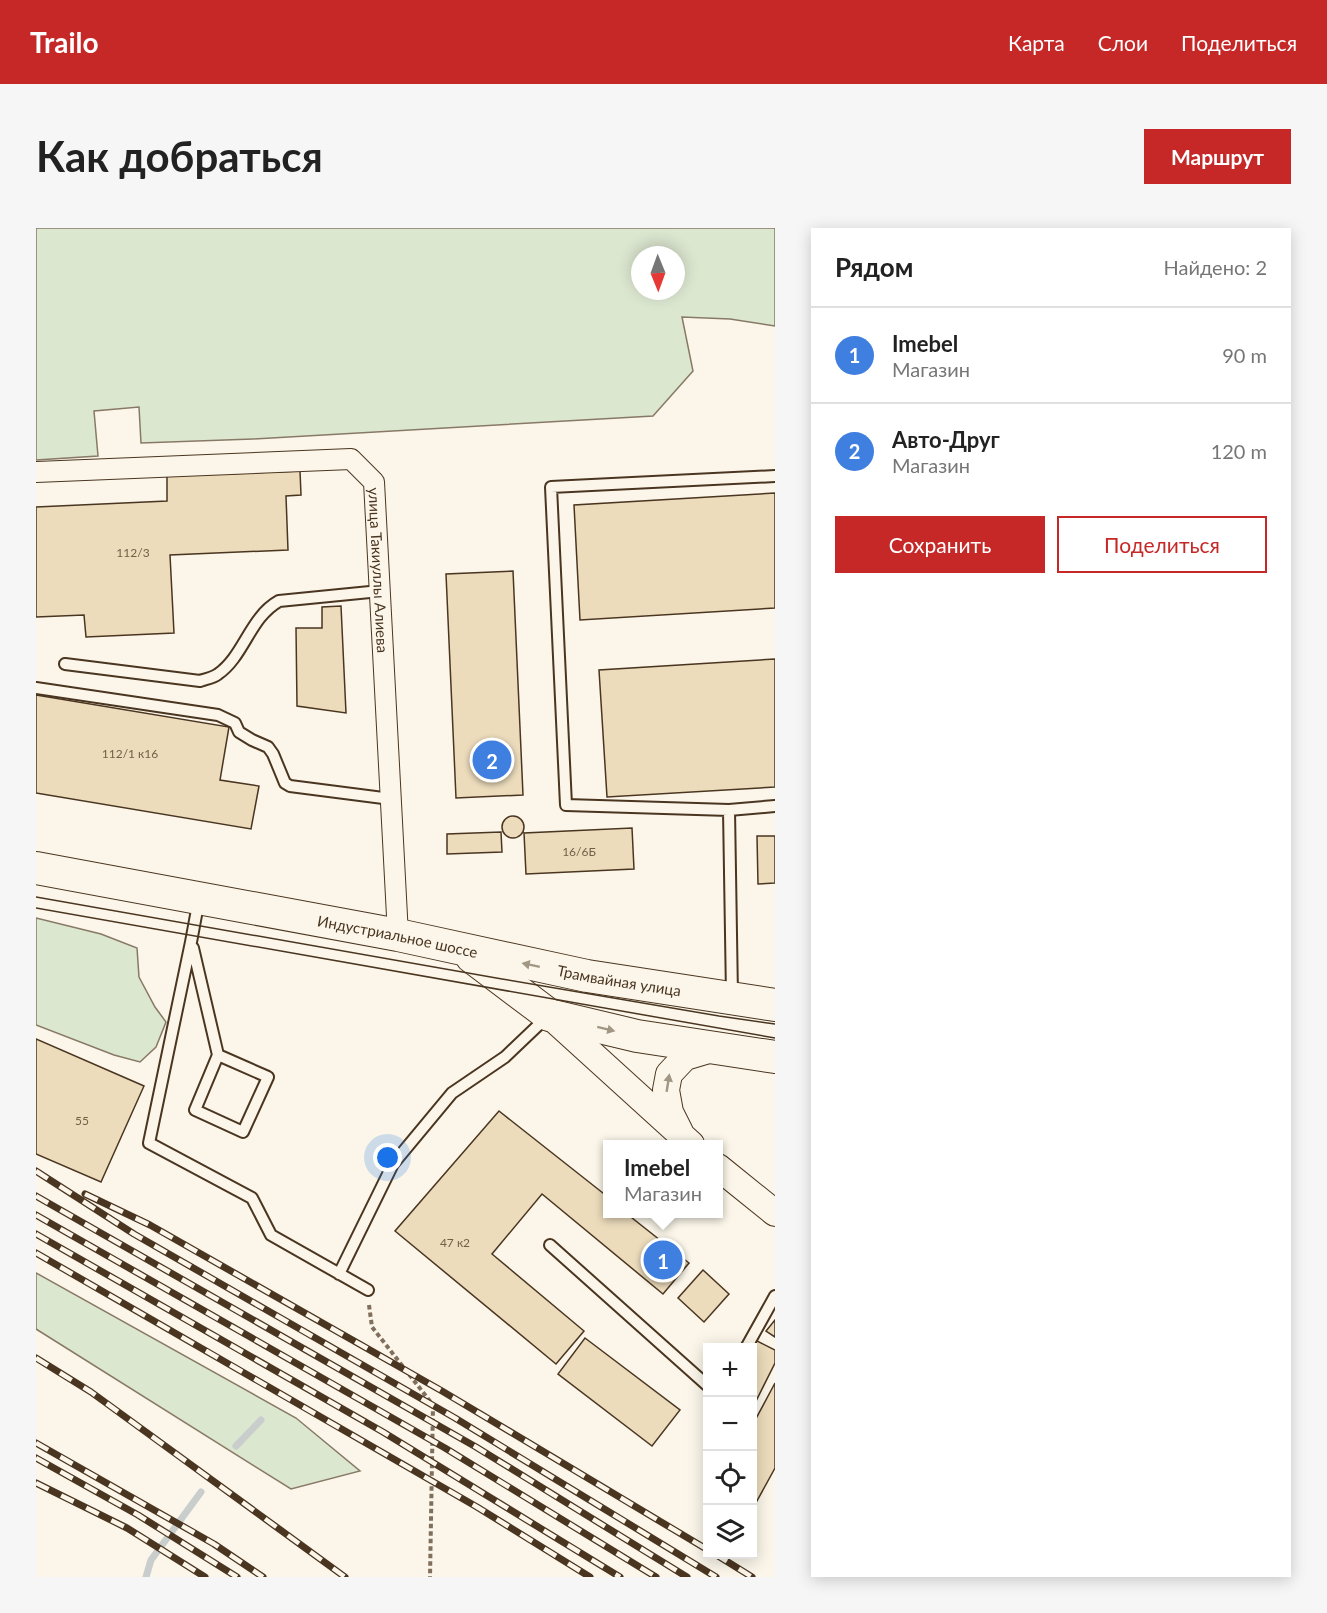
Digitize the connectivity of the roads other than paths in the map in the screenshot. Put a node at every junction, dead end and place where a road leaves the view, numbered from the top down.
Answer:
1 (36, 472) edge
2 (775, 476) edge
3 (380, 591) junction
4 (65, 664) dead end
5 (36, 688) edge
6 (391, 799) junction
7 (775, 806) edge
8 (729, 810) junction
9 (36, 868) edge
10 (199, 897) junction
11 (398, 935) junction
12 (191, 942) junction
13 (464, 951) junction
14 (732, 999) junction
15 (775, 1005) edge
16 (549, 1015) junction
17 (715, 1048) junction
18 (218, 1055) junction
19 (775, 1057) edge
20 (686, 1140) edge
21 (686, 1140) edge
22 (723, 1171) edge
23 (775, 1213) edge
24 (550, 1245) dead end
25 (339, 1274) junction
26 (368, 1290) road end
27 (775, 1296) edge
28 (748, 1343) edge
29 (703, 1382) edge

1 - 3 street, улица Такиуллы Алиева
2 - 8 lane
3 - 4 lane
3 - 6 street, улица Такиуллы Алиева
5 - 6 lane
6 - 11 street, улица Такиуллы Алиева
7 - 8 lane
8 - 14 lane
9 - 10 main road, Индустриальное шоссе
10 - 11 main road, Индустриальное шоссе
10 - 12 lane
11 - 13 main road, Индустриальное шоссе
12 - 18 lane
12 - 25 lane
14 -> 13 main road, Трамвайная улица
13 - 16 main road, Индустриальное шоссе
14 - 15 main road, Трамвайная улица
16 -> 17 main road
16 - 20 street, Индустриальное шоссе
16 - 25 lane
17 - 19 main road
21 -> 17 street
18 - 18 lane
22 - 23 street
24 - 29 lane
25 - 26 lane
27 - 28 lane

